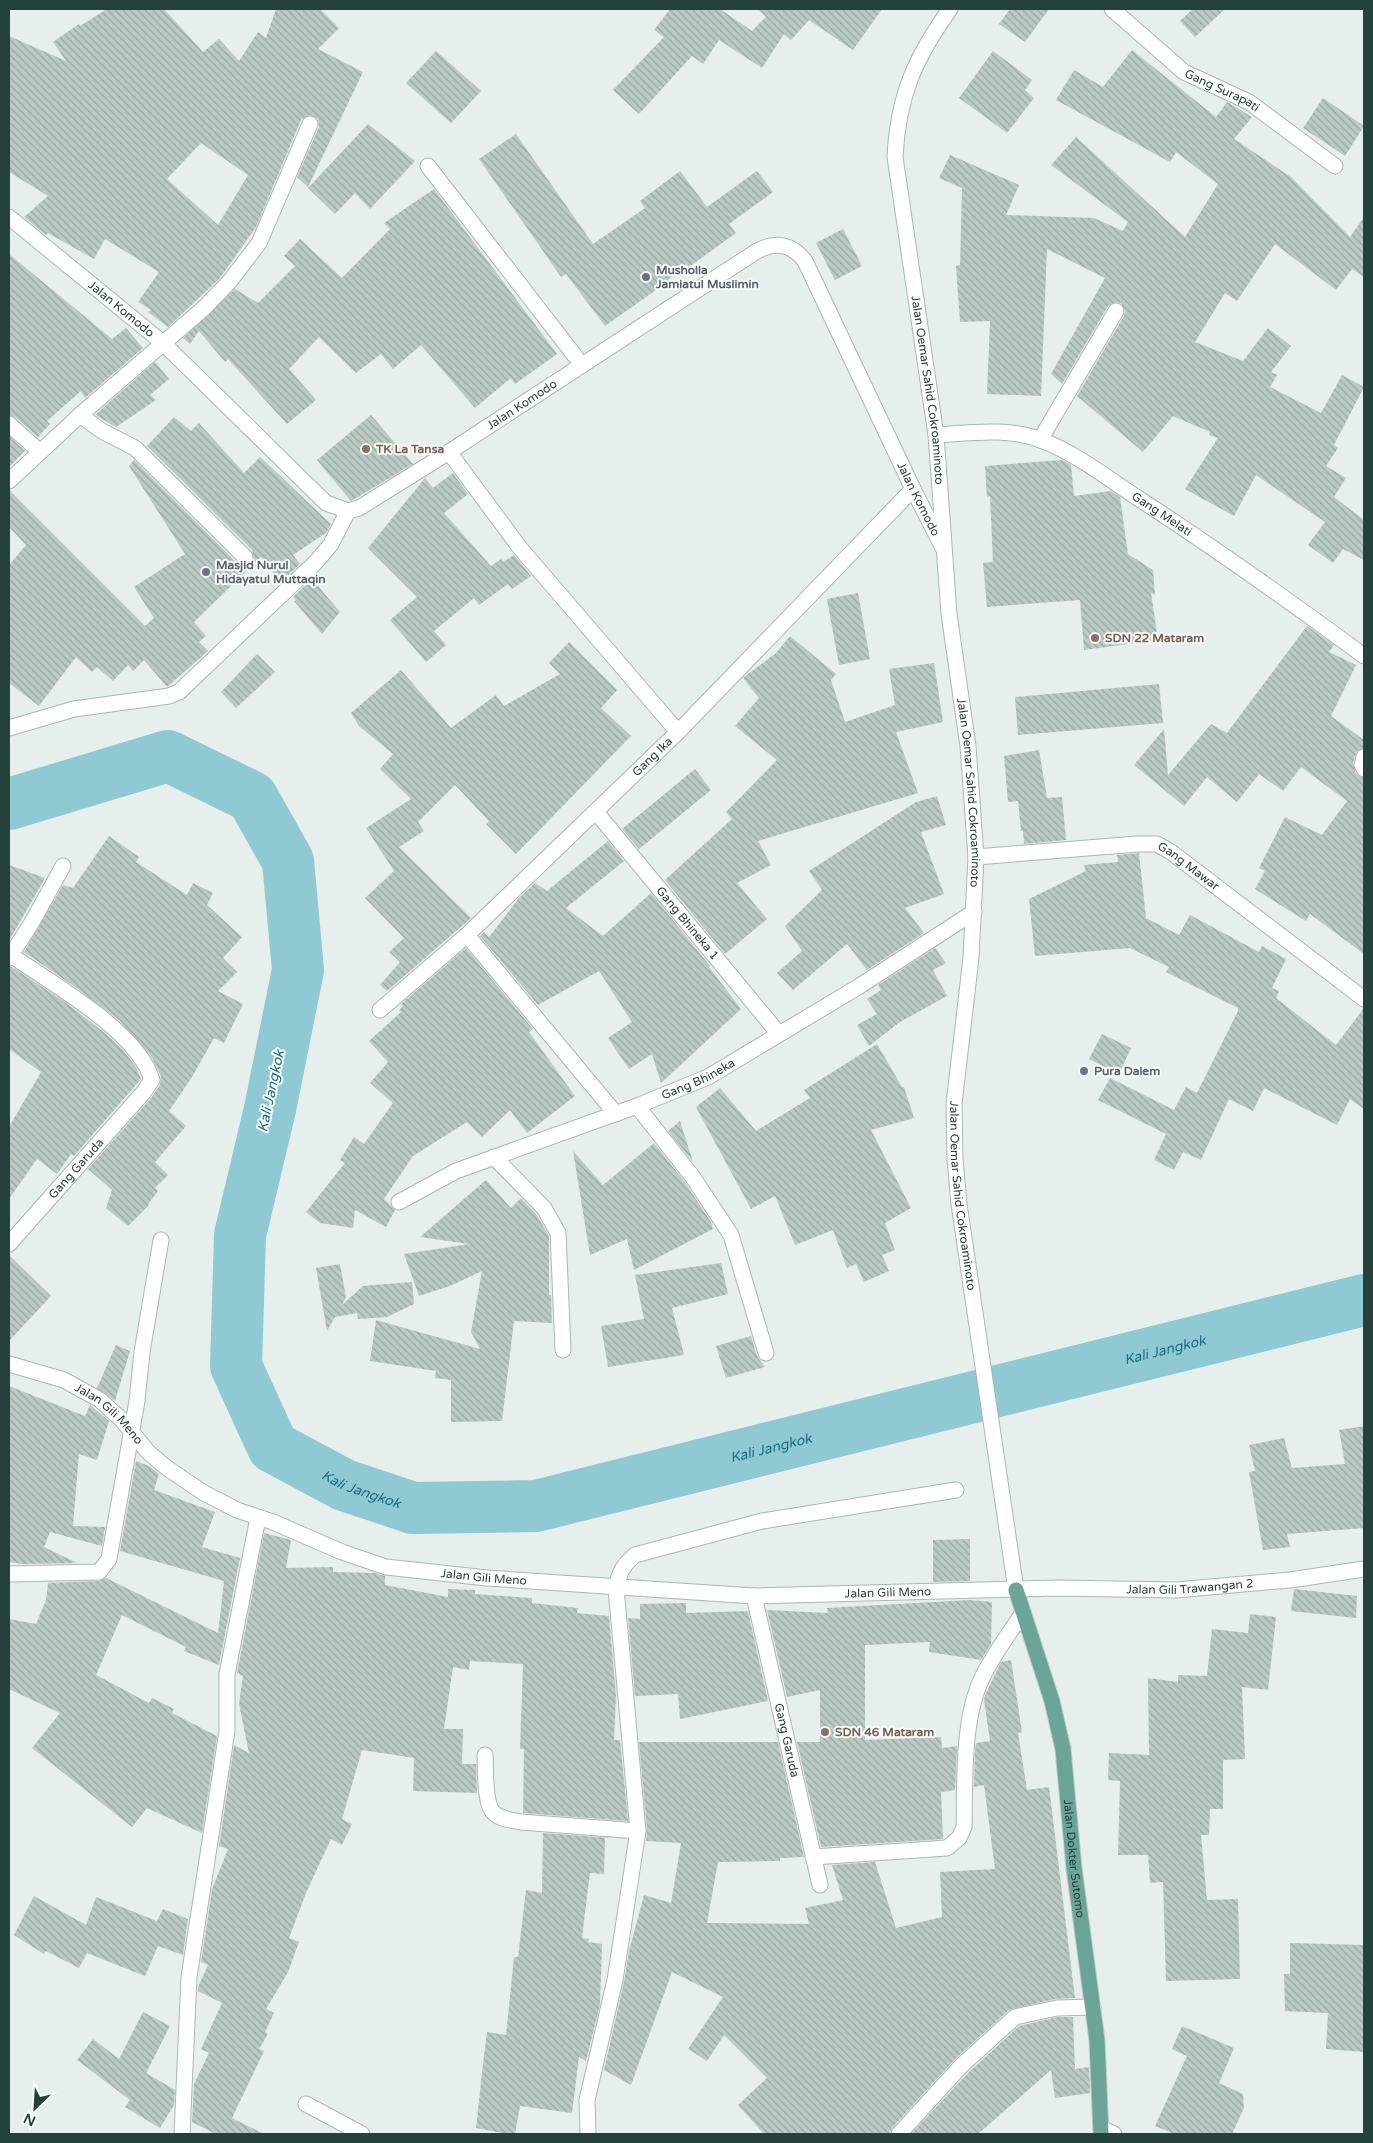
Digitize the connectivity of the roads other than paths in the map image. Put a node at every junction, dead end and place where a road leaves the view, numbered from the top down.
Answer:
1 (950, 9) edge
2 (1112, 9) edge
3 (310, 124) dead end
4 (428, 166) dead end
5 (1335, 166) dead end
6 (9, 217) edge
7 (1116, 311) dead end
8 (163, 343) junction
9 (582, 365) junction
10 (80, 415) junction
11 (9, 424) edge
12 (936, 435) junction
13 (1040, 440) junction
14 (40, 452) junction
15 (449, 452) junction
16 (9, 481) edge
17 (913, 489) junction
18 (348, 511) junction
19 (943, 548) junction
20 (245, 557) dead end
21 (1364, 656) edge
22 (9, 728) edge
23 (678, 732) junction
24 (1364, 757) edge
25 (1364, 769) edge
26 (596, 812) junction
27 (976, 857) junction
28 (63, 866) dead end
29 (974, 912) junction
30 (467, 935) junction
31 (10, 957) edge
32 (1364, 999) edge
33 (380, 1010) dead end
34 (778, 1034) junction
35 (637, 1106) junction
36 (616, 1114) junction
37 (494, 1157) junction
38 (399, 1202) dead end
39 (160, 1240) dead end
40 (9, 1244) edge
41 (563, 1350) dead end
42 (766, 1353) dead end
43 (9, 1364) edge
44 (131, 1434) junction
45 (956, 1490) dead end
46 (258, 1518) junction
47 (1364, 1569) edge
48 (9, 1574) edge
49 (616, 1588) junction
50 (1016, 1590) junction
51 (754, 1596) junction
52 (1022, 1614) junction
53 (485, 1755) dead end
54 (638, 1831) junction
55 (813, 1857) junction
56 (820, 1885) dead end
57 (1094, 2007) junction
58 (306, 2104) dead end
59 (1105, 2132) edge
60 (182, 2134) edge
61 (362, 2134) edge
62 (588, 2134) edge
63 (899, 2134) edge

1 - 12 street, Jalan Oemar Sahid Cokroaminoto
2 - 5 street, Gang Surapati
3 - 8 street
4 - 9 street
6 - 8 street, Jalan Komodo
7 - 13 street
8 - 10 street
8 - 18 street, Jalan Komodo
9 - 15 street, Jalan Komodo
9 - 17 street, Jalan Komodo
10 - 14 street
10 - 20 street
11 - 14 street
12 - 13 street, Gang Melati
12 - 19 street, Jalan Oemar Sahid Cokroaminoto
13 - 21 street, Gang Melati
14 - 16 street
15 - 18 street, Jalan Komodo
15 - 23 street
17 - 19 street, Jalan Komodo
17 - 23 street, Gang Ika
18 - 22 street
19 - 27 street, Jalan Oemar Sahid Cokroaminoto
23 - 26 street, Gang Ika
24 - 25 street
26 - 30 street, Gang Ika
26 - 34 street, Gang Bhineka 1
27 - 29 street, Jalan Oemar Sahid Cokroaminoto
27 - 32 street, Gang Mawar
28 - 31 street
29 - 34 street, Gang Bhineka
29 - 50 street, Jalan Oemar Sahid Cokroaminoto
30 - 33 street, Gang Ika
30 - 36 street
31 - 40 street, Gang Garuda
34 - 35 street, Gang Bhineka
35 - 36 street, Gang Bhineka
35 - 42 street
36 - 37 street, Gang Bhineka
37 - 38 street, Gang Bhineka
37 - 41 street
39 - 44 street
43 - 44 street, Jalan Gili Meno
44 - 46 street, Jalan Gili Meno
44 - 48 street
45 - 49 street
46 - 49 street, Jalan Gili Meno
46 - 60 street
47 - 50 street, Jalan Gili Trawangan 2
49 - 51 street, Jalan Gili Meno
49 - 54 street
50 - 51 street, Jalan Gili Meno
50 - 52 main road, Jalan Dokter Sutomo
51 - 55 street, Gang Garuda
52 - 55 street
52 - 57 main road, Jalan Dokter Sutomo
53 - 54 street
54 - 62 street
55 - 56 street, Gang Garuda
57 - 59 main road, Jalan Dokter Sutomo
57 - 63 street
58 - 61 street

